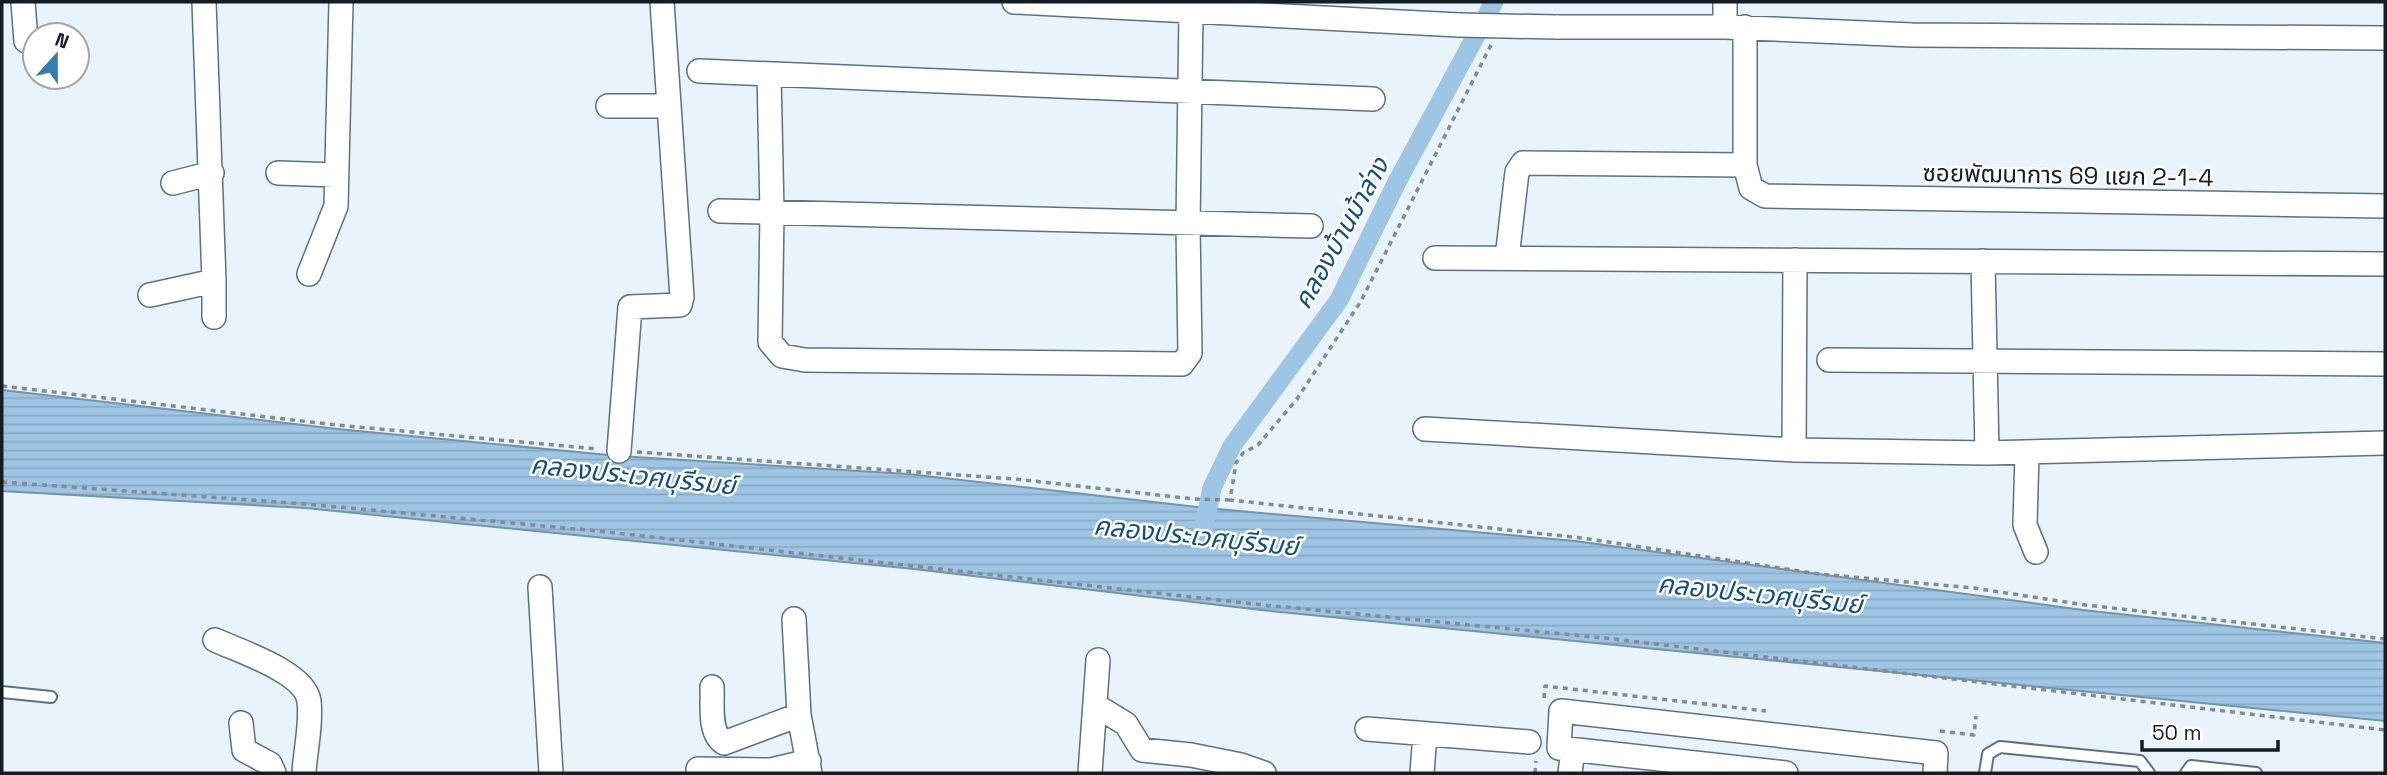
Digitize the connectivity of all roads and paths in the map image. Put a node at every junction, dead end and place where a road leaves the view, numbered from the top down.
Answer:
1 (23, 2) edge
2 (204, 2) edge
3 (341, 2) edge
4 (662, 2) edge
5 (1014, 2) edge
6 (1725, 2) edge
7 (1222, 8) edge
8 (1191, 12) junction
9 (24, 21) edge
10 (1735, 27) junction
11 (2385, 38) edge
12 (699, 71) dead end
13 (769, 74) junction
14 (1191, 93) junction
15 (1373, 99) dead end
16 (608, 106) dead end
17 (669, 106) junction
18 (1745, 164) junction
19 (212, 173) junction
20 (278, 173) dead end
21 (336, 175) junction
22 (173, 183) dead end
23 (2385, 206) edge
24 (720, 211) dead end
25 (772, 213) junction
26 (1188, 225) junction
27 (1311, 226) dead end
28 (1435, 258) dead end
29 (1507, 258) junction
30 (1795, 260) junction
31 (1983, 261) junction
32 (2385, 264) edge
33 (309, 274) dead end
34 (214, 281) junction
35 (150, 295) dead end
36 (214, 317) dead end
37 (1829, 360) dead end
38 (1985, 361) junction
39 (2385, 364) edge
40 (1426, 429) dead end
41 (2385, 443) edge
42 (1794, 450) junction
43 (619, 451) dead end
44 (2027, 452) junction
45 (1987, 453) junction
46 (2, 482) edge
47 (1194, 499) dead end
48 (1230, 500) dead end
49 (2036, 552) dead end
50 (540, 587) dead end
51 (794, 619) dead end
52 (215, 640) dead end
53 (1098, 660) dead end
54 (1545, 686) dead end
55 (712, 687) dead end
56 (2, 692) edge
57 (51, 696) dead end
58 (1095, 705) junction
59 (799, 715) junction
60 (1976, 716) dead end
61 (1756, 720) junction
62 (241, 723) dead end
63 (1367, 730) dead end
64 (2385, 730) edge
65 (1932, 731) dead end
66 (1425, 734) junction
67 (1529, 742) dead end
68 (1573, 750) junction
69 (810, 767) edge
70 (698, 769) dead end
71 (1747, 771) edge
72 (274, 773) edge
73 (304, 773) edge
74 (551, 773) edge
75 (1090, 773) edge
76 (1265, 773) edge
77 (1422, 773) edge
78 (1570, 773) edge
79 (1786, 773) edge
80 (1935, 773) edge
81 (1985, 773) edge
82 (2150, 773) edge
83 (2186, 773) edge
84 (2256, 773) edge

1 - 9 street
2 - 19 street
3 - 21 street
4 - 17 street
5 - 8 street
6 - 10 street
7 - 8 street
7 - 10 street, bridge
8 - 14 street
10 - 11 street
10 - 18 street
12 - 13 street
13 - 14 street
13 - 25 street
14 - 15 street
14 - 26 street
16 - 17 street
17 - 43 street
18 - 23 street, ซอยพัฒนาการ 69 แยก 2-1-4
18 - 29 street
19 - 22 street
19 - 34 street
20 - 21 street
21 - 33 street
24 - 25 street
25 - 26 street
25 - 26 street
26 - 27 street
28 - 29 street
29 - 30 street
30 - 31 street
30 - 42 street
31 - 32 street
31 - 38 street
34 - 35 street
34 - 36 street
37 - 38 street
38 - 39 street
38 - 45 street
40 - 42 street
41 - 44 street
42 - 45 street
44 - 45 street
44 - 49 street
46 - 64 path
47 - 48 path
50 - 74 street
51 - 59 street
52 - 73 street
53 - 58 street
54 - 61 path
55 - 59 street
56 - 57 lane
58 - 75 street
58 - 76 street
59 - 69 street
60 - 65 path
61 - 68 street
61 - 71 street
61 - 80 street
62 - 72 street
63 - 66 street
66 - 67 street
66 - 77 street
68 - 71 street
68 - 78 street
69 - 70 street
71 - 79 street
81 - 82 lane
83 - 84 lane

